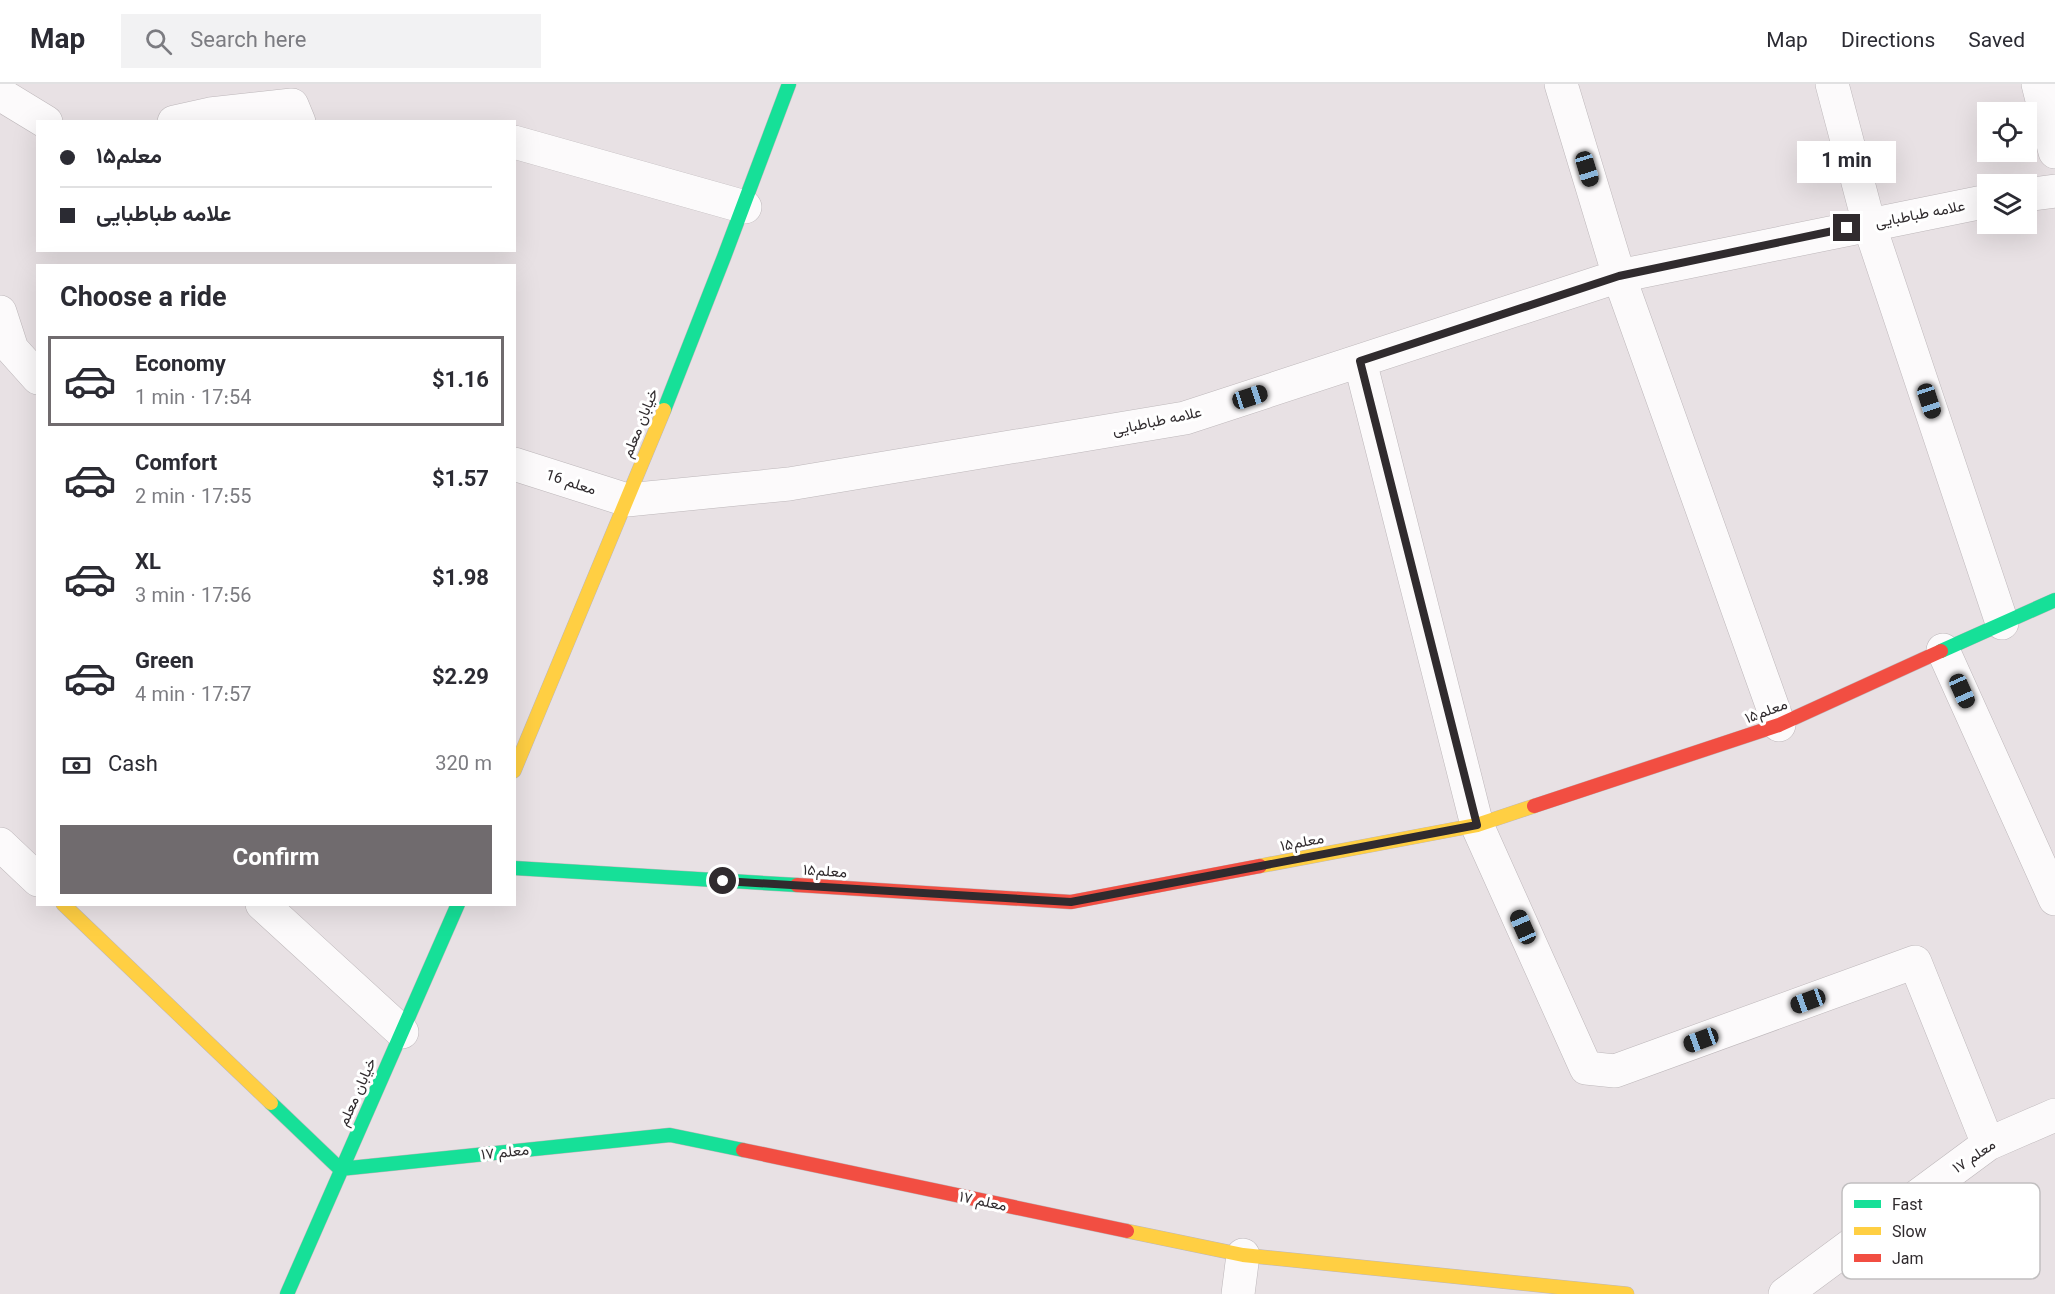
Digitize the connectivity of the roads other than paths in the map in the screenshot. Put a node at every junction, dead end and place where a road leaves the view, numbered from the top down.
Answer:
1 (789, 84) edge
2 (1561, 84) edge
3 (1832, 84) edge
4 (2038, 84) edge
5 (0, 94) edge
6 (43, 120) edge
7 (183, 120) edge
8 (298, 120) edge
9 (516, 143) edge
10 (2055, 152) edge
11 (2055, 191) edge
12 (2037, 193) edge
13 (1977, 203) edge
14 (745, 207) junction
15 (1869, 224) junction
16 (1619, 276) junction
17 (0, 312) edge
18 (6, 352) edge
19 (1360, 361) junction
20 (36, 376) edge
21 (516, 465) edge
22 (627, 500) junction
23 (2055, 600) edge
24 (2002, 623) junction
25 (1943, 650) junction
26 (1779, 725) junction
27 (516, 766) edge
28 (1477, 825) junction
29 (0, 844) edge
30 (516, 868) edge
31 (36, 878) edge
32 (2055, 899) edge
33 (65, 906) edge
34 (264, 906) edge
35 (457, 906) edge
36 (402, 1032) junction
37 (2055, 1115) edge
38 (1988, 1144) junction
39 (340, 1169) junction
40 (1935, 1183) edge
41 (1842, 1252) edge
42 (1243, 1255) junction
43 (287, 1294) edge
44 (1238, 1294) edge
45 (1627, 1294) edge
46 (1785, 1294) edge

1 - 14 street, خیابان معلم
2 - 16 street
3 - 15 street
4 - 10 street
5 - 6 street
7 - 8 street
9 - 14 street
11 - 12 street
13 - 15 street, علامه طباطبایی
14 - 22 street, خیابان معلم
15 - 16 street, علامه طباطبایی
15 - 24 street
16 - 19 street, علامه طباطبایی
16 - 26 street
17 - 18 street
18 - 20 street
19 - 22 street, علامه طباطبایی
19 - 28 street
21 - 22 street, معلم 16
22 - 27 street, خیابان معلم
23 - 24 street, معلم۱۵
24 - 25 street, معلم۱۵
25 - 26 street, معلم۱۵
25 - 32 street
26 - 28 street, معلم۱۵
28 - 30 street, معلم۱۵
28 - 38 street
29 - 31 street
33 - 39 street
34 - 36 street
35 - 36 street, خیابان معلم
36 - 39 street, خیابان معلم
37 - 38 street, معلم ۱۷
38 - 40 street, معلم ۱۷
39 - 42 street, معلم ۱۷
39 - 43 street, خیابان معلم
41 - 46 street, معلم ۱۷
42 - 44 street
42 - 45 street, معلم ۱۷

